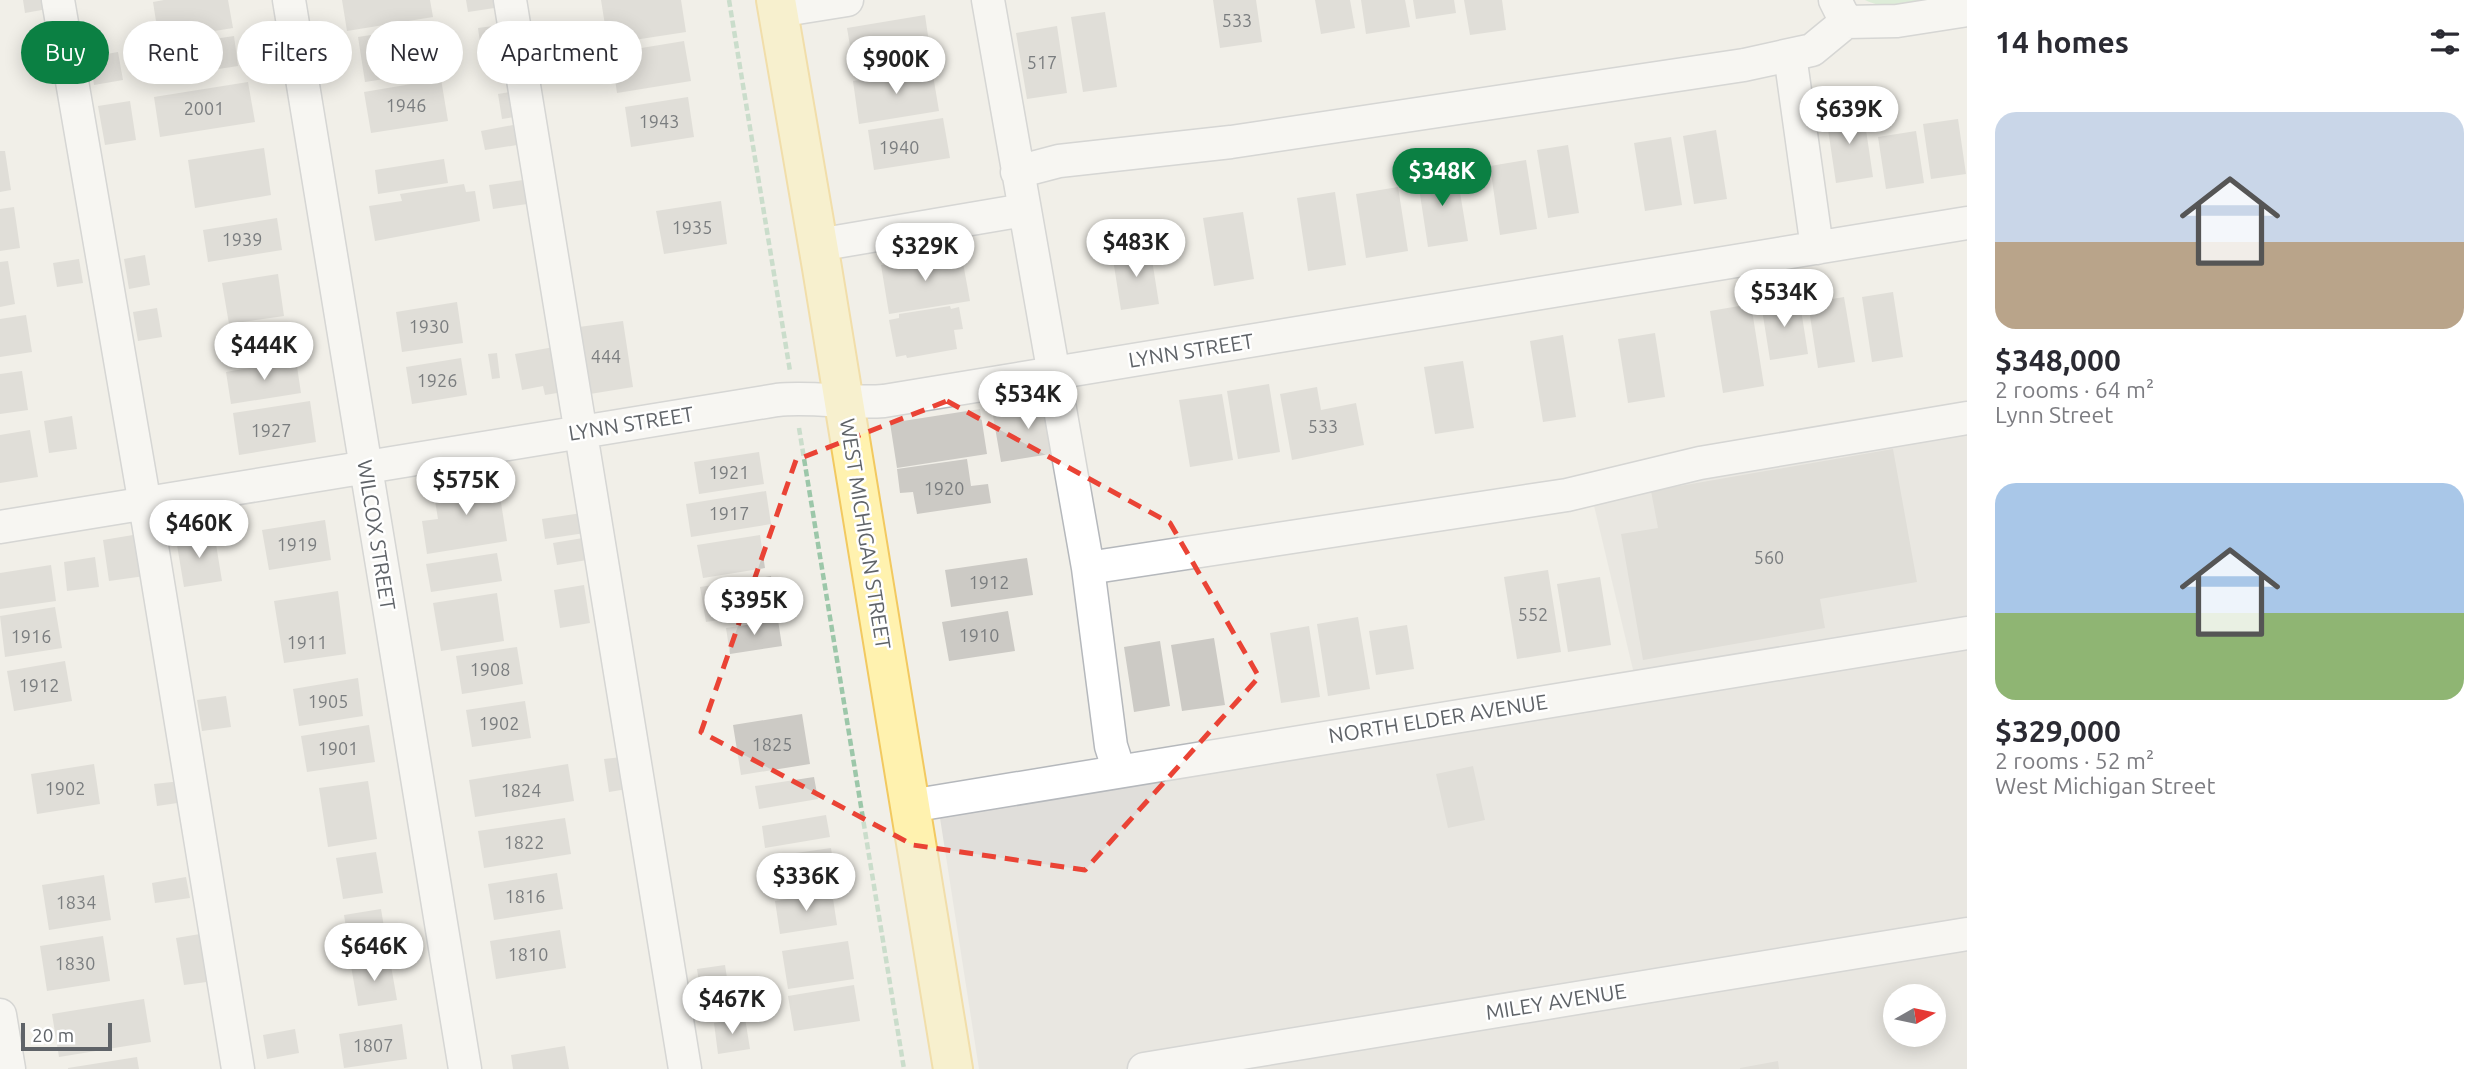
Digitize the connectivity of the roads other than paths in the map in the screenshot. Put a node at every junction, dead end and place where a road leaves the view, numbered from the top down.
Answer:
1 (58, 0) edge
2 (289, 0) edge
3 (510, 0) edge
4 (847, 0) edge
5 (988, 0) edge
6 (777, 6) edge
7 (1967, 10) edge
8 (1841, 11) edge
9 (1790, 55) junction
10 (1017, 172) junction
11 (1024, 210) junction
12 (1967, 223) edge
13 (818, 245) junction
14 (1817, 248) junction
15 (1055, 373) junction
16 (843, 401) junction
17 (1967, 418) edge
18 (580, 432) junction
19 (365, 468) junction
20 (145, 504) junction
21 (0, 527) edge
22 (1088, 568) junction
23 (1967, 633) edge
24 (1119, 771) junction
25 (910, 806) junction
26 (1967, 934) edge
27 (0, 1015) edge
28 (9, 1069) edge
29 (238, 1069) edge
30 (465, 1069) edge
31 (685, 1069) edge
32 (953, 1069) edge
33 (1144, 1069) edge

1 - 20 street
2 - 19 street, WILCOX STREET
3 - 18 street
4 - 6 street
5 - 10 street
6 - 13 main road, WEST MICHIGAN STREET
7 - 8 street
8 - 9 street
9 - 10 street
9 - 14 street
10 - 11 street
11 - 13 street
11 - 15 street
12 - 14 street, LYNN STREET
13 - 16 main road, WEST MICHIGAN STREET
14 - 15 street, LYNN STREET
15 - 16 street, LYNN STREET
15 - 22 street
16 - 18 street, LYNN STREET
16 - 25 main road, WEST MICHIGAN STREET
17 - 22 street
18 - 19 street, LYNN STREET
18 - 31 street
19 - 20 street, LYNN STREET
19 - 30 street, WILCOX STREET
20 - 21 street, LYNN STREET
20 - 29 street
22 - 24 street
23 - 24 street, NORTH ELDER AVENUE
24 - 25 street, NORTH ELDER AVENUE
25 - 32 main road, WEST MICHIGAN STREET
26 - 33 street, MILEY AVENUE
27 - 28 street

